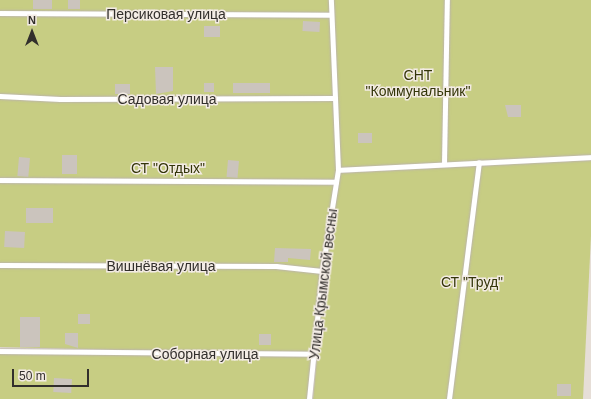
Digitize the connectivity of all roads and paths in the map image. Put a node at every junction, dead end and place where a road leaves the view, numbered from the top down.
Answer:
1 (331, 0) edge
2 (447, 0) edge
3 (0, 14) edge
4 (331, 15) junction
5 (0, 96) edge
6 (335, 98) junction
7 (591, 157) edge
8 (479, 163) junction
9 (444, 164) junction
10 (338, 170) junction
11 (0, 180) edge
12 (336, 182) junction
13 (0, 265) edge
14 (322, 271) junction
15 (0, 351) edge
16 (314, 354) junction
17 (309, 399) edge
18 (449, 399) edge

1 - 4 lane, Улица Крымской весны
2 - 9 lane
3 - 4 lane, Персиковая улица
4 - 6 lane, Улица Крымской весны
5 - 6 lane, Садовая улица
6 - 10 lane, Улица Крымской весны
7 - 8 lane
8 - 9 lane
8 - 18 lane
9 - 10 lane
10 - 12 lane, Улица Крымской весны
11 - 12 lane
12 - 14 lane, Улица Крымской весны
13 - 14 lane, Вишнёвая улица
14 - 16 lane, Улица Крымской весны
15 - 16 lane, Соборная улица
16 - 17 lane, Улица Крымской весны

